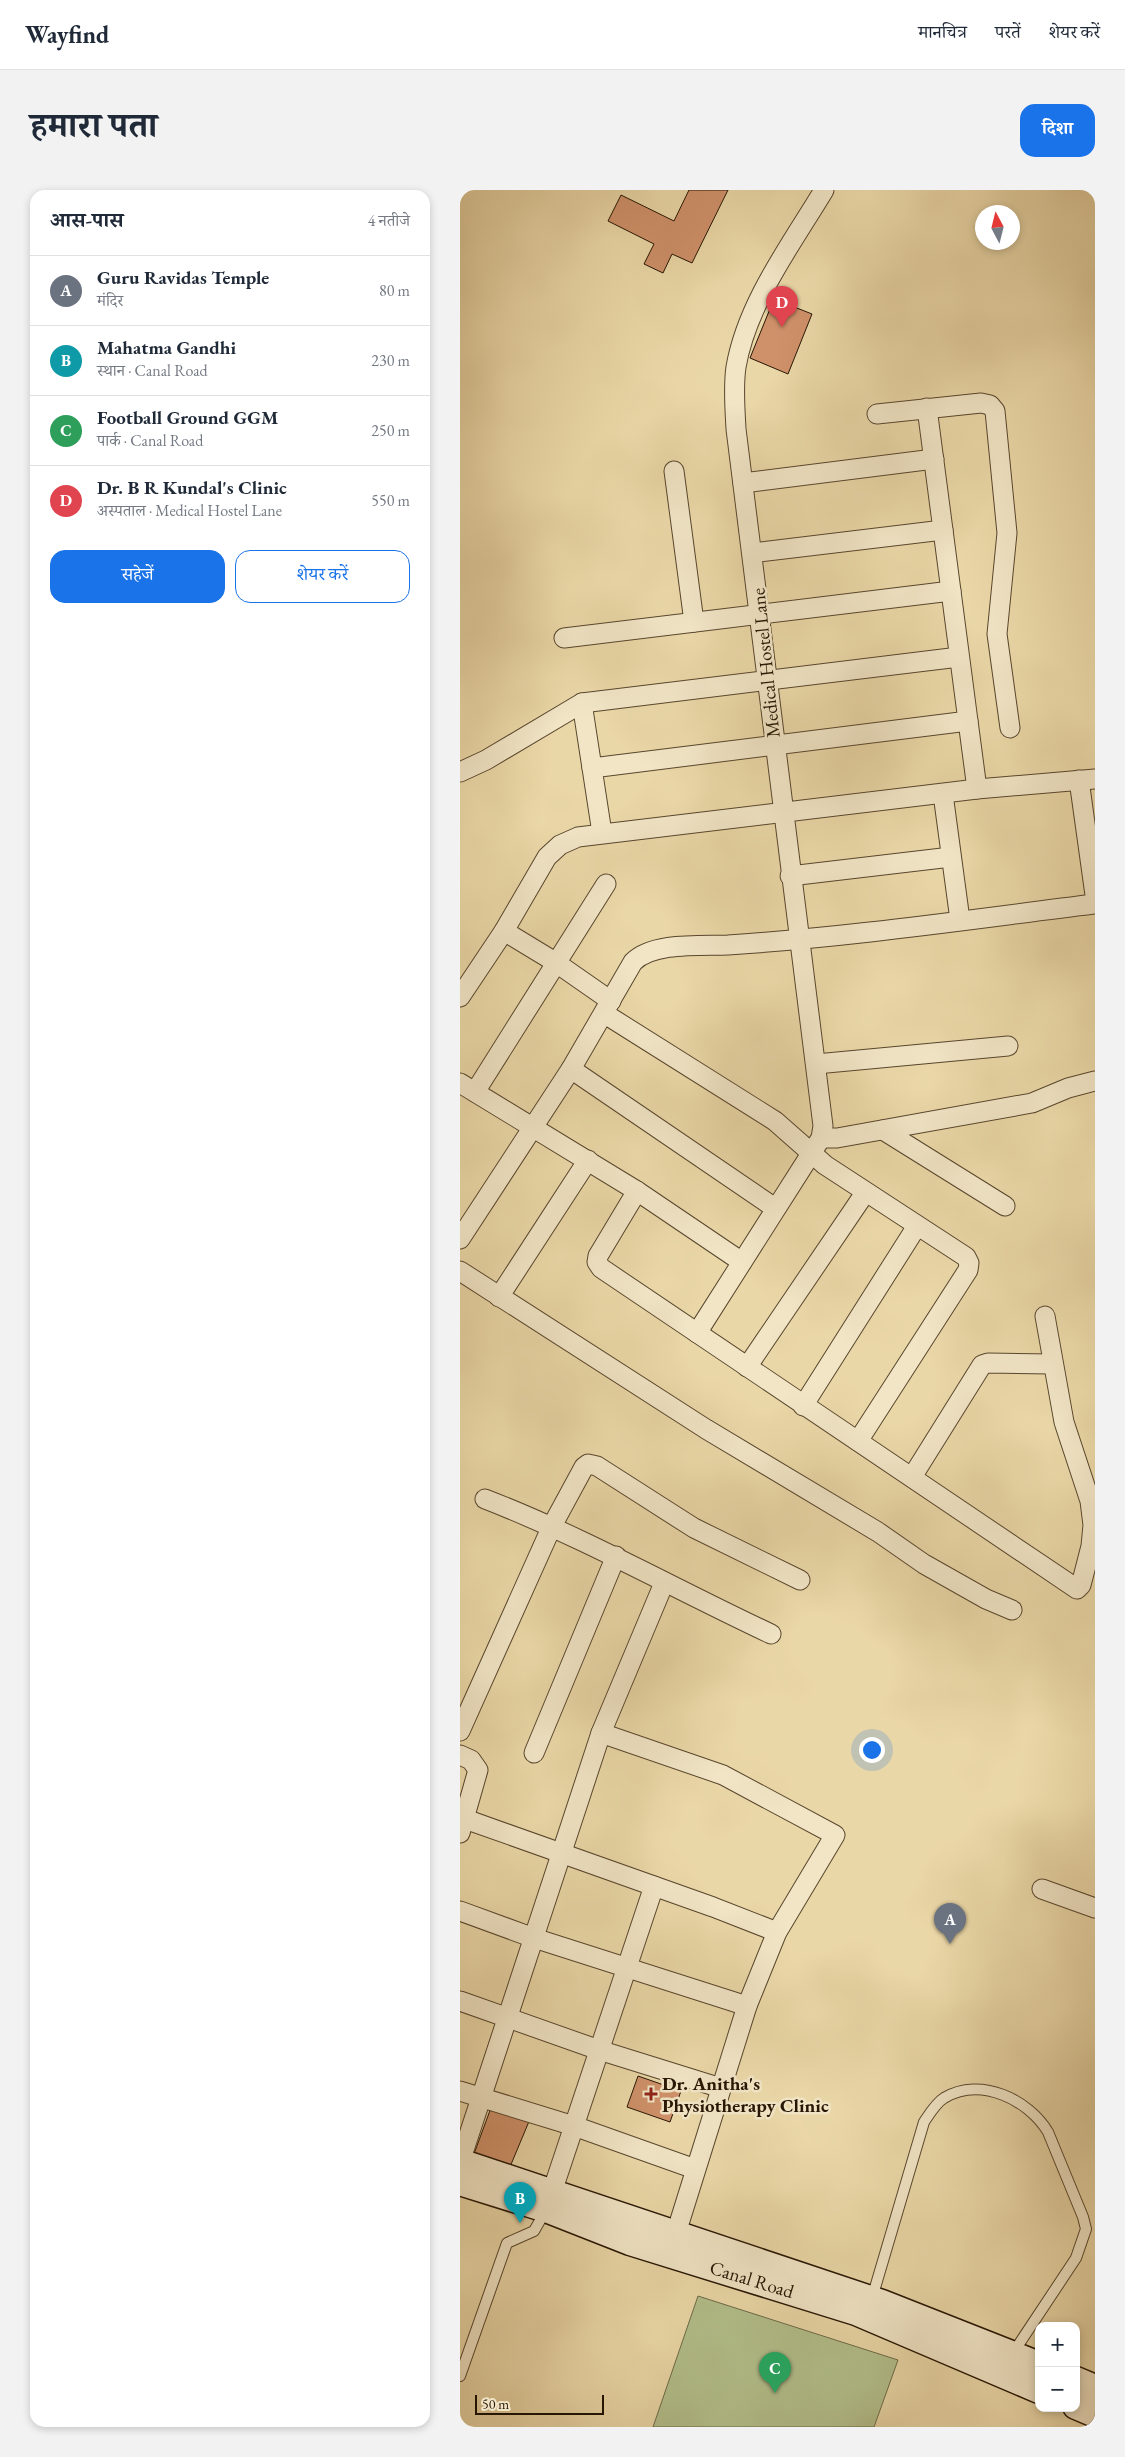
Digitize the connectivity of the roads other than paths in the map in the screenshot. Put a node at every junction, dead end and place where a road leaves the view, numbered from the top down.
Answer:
1 (824, 190) edge
2 (927, 408) junction
3 (877, 414) dead end
4 (934, 459) junction
5 (674, 471) dead end
6 (743, 483) junction
7 (943, 530) junction
8 (752, 553) junction
9 (951, 592) junction
10 (759, 614) junction
11 (694, 622) junction
12 (564, 638) dead end
13 (959, 657) junction
14 (767, 681) junction
15 (582, 703) junction
16 (968, 721) junction
17 (1010, 728) dead end
18 (774, 745) junction
19 (592, 768) junction
20 (460, 772) edge
21 (1087, 780) edge
22 (977, 789) junction
23 (943, 794) junction
24 (783, 814) junction
25 (602, 833) junction
26 (951, 857) junction
27 (790, 876) junction
28 (606, 884) dead end
29 (1095, 895) edge
30 (1095, 904) edge
31 (960, 920) junction
32 (504, 931) junction
33 (798, 940) junction
34 (555, 962) junction
35 (463, 987) edge
36 (608, 1007) junction
37 (1008, 1046) dead end
38 (816, 1064) junction
39 (571, 1069) junction
40 (1095, 1081) edge
41 (467, 1088) edge
42 (534, 1127) junction
43 (883, 1130) junction
44 (816, 1146) junction
45 (588, 1160) junction
46 (637, 1191) junction
47 (865, 1193) junction
48 (1005, 1206) dead end
49 (776, 1208) junction
50 (918, 1226) junction
51 (460, 1238) edge
52 (742, 1262) junction
53 (460, 1271) edge
54 (499, 1297) junction
55 (1045, 1316) dead end
56 (697, 1333) junction
57 (1052, 1364) junction
58 (747, 1367) junction
59 (803, 1406) junction
60 (858, 1442) junction
61 (912, 1476) junction
62 (485, 1499) dead end
63 (552, 1526) junction
64 (616, 1556) junction
65 (800, 1580) dead end
66 (664, 1583) junction
67 (1012, 1610) dead end
68 (771, 1634) dead end
69 (460, 1730) edge
70 (601, 1734) junction
71 (534, 1752) dead end
72 (460, 1755) edge
73 (462, 1826) edge
74 (562, 1855) junction
75 (654, 1886) junction
76 (1042, 1889) dead end
77 (1095, 1908) edge
78 (460, 1911) edge
79 (777, 1932) junction
80 (534, 1938) junction
81 (626, 1968) junction
82 (460, 2001) edge
83 (747, 2006) junction
84 (509, 2018) junction
85 (599, 2050) junction
86 (720, 2088) junction
87 (460, 2090) edge
88 (481, 2097) junction
89 (574, 2126) junction
90 (460, 2162) edge
91 (695, 2169) junction
92 (460, 2182) edge
93 (549, 2201) junction
94 (673, 2244) junction
95 (871, 2299) junction
96 (1012, 2355) junction
97 (1035, 2364) edge
98 (460, 2376) edge
99 (1080, 2382) edge
100 (1035, 2388) edge
101 (1095, 2388) edge
102 (1080, 2408) edge
103 (1095, 2414) edge

1 - 6 street, Medical Hostel Lane
2 - 3 street
2 - 4 street
2 - 17 street
4 - 6 street
4 - 7 street
5 - 11 street
6 - 8 street, Medical Hostel Lane
7 - 8 street
7 - 9 street
8 - 10 street, Medical Hostel Lane
9 - 10 street
9 - 13 street
10 - 11 street
10 - 14 street, Medical Hostel Lane
11 - 12 street
13 - 14 street
13 - 16 street
14 - 15 street
14 - 18 street, Medical Hostel Lane
15 - 19 street
15 - 20 street
16 - 18 street
16 - 22 street
18 - 19 street
18 - 24 street, Medical Hostel Lane
19 - 25 street
21 - 22 street
21 - 29 street
22 - 23 street
23 - 24 street
23 - 26 street
24 - 25 street
24 - 27 street, Medical Hostel Lane
25 - 32 street
26 - 27 street
26 - 31 street
27 - 33 street, Medical Hostel Lane
28 - 34 street
30 - 31 street
31 - 33 street
32 - 34 street
32 - 35 street
33 - 36 street
33 - 38 street, Medical Hostel Lane
34 - 36 street
34 - 41 street
36 - 39 street
36 - 44 street
37 - 38 street
38 - 44 street, Medical Hostel Lane
39 - 42 street
39 - 49 street
40 - 43 street
41 - 42 street
42 - 45 street
42 - 51 street
43 - 44 street
43 - 48 street
44 - 47 street
44 - 49 street
45 - 46 street
45 - 54 street
46 - 52 street
46 - 56 street
47 - 50 street
47 - 58 street
49 - 52 street
50 - 59 street
50 - 60 street
52 - 56 street
53 - 54 street
54 - 67 street
55 - 57 street
56 - 58 street
57 - 61 street
57 - 61 street
58 - 59 street
59 - 60 street
60 - 61 street
62 - 63 street
63 - 64 street
63 - 65 street
63 - 69 street
64 - 66 street
64 - 71 street
66 - 68 street
66 - 70 street
70 - 74 street
70 - 79 street
72 - 73 street
73 - 74 street
74 - 75 street
74 - 80 street
75 - 79 street
75 - 81 street
76 - 77 street
78 - 80 street
79 - 83 street
80 - 81 street
80 - 84 street
81 - 83 street
81 - 85 street
82 - 84 street
83 - 86 street
84 - 85 street
84 - 88 street
85 - 86 street
85 - 89 street
86 - 91 street
87 - 88 street
88 - 89 street
88 - 90 street
89 - 91 street
89 - 93 street
90 - 93 main road, Canal Road
91 - 94 street
92 - 93 main road, Canal Road
93 - 94 main road, Canal Road
93 - 98 lane
94 - 95 main road, Canal Road
94 - 100 main road, Canal Road
95 - 96 main road, Canal Road
95 - 96 lane
96 - 97 main road, Canal Road
99 - 101 main road
102 - 103 main road

